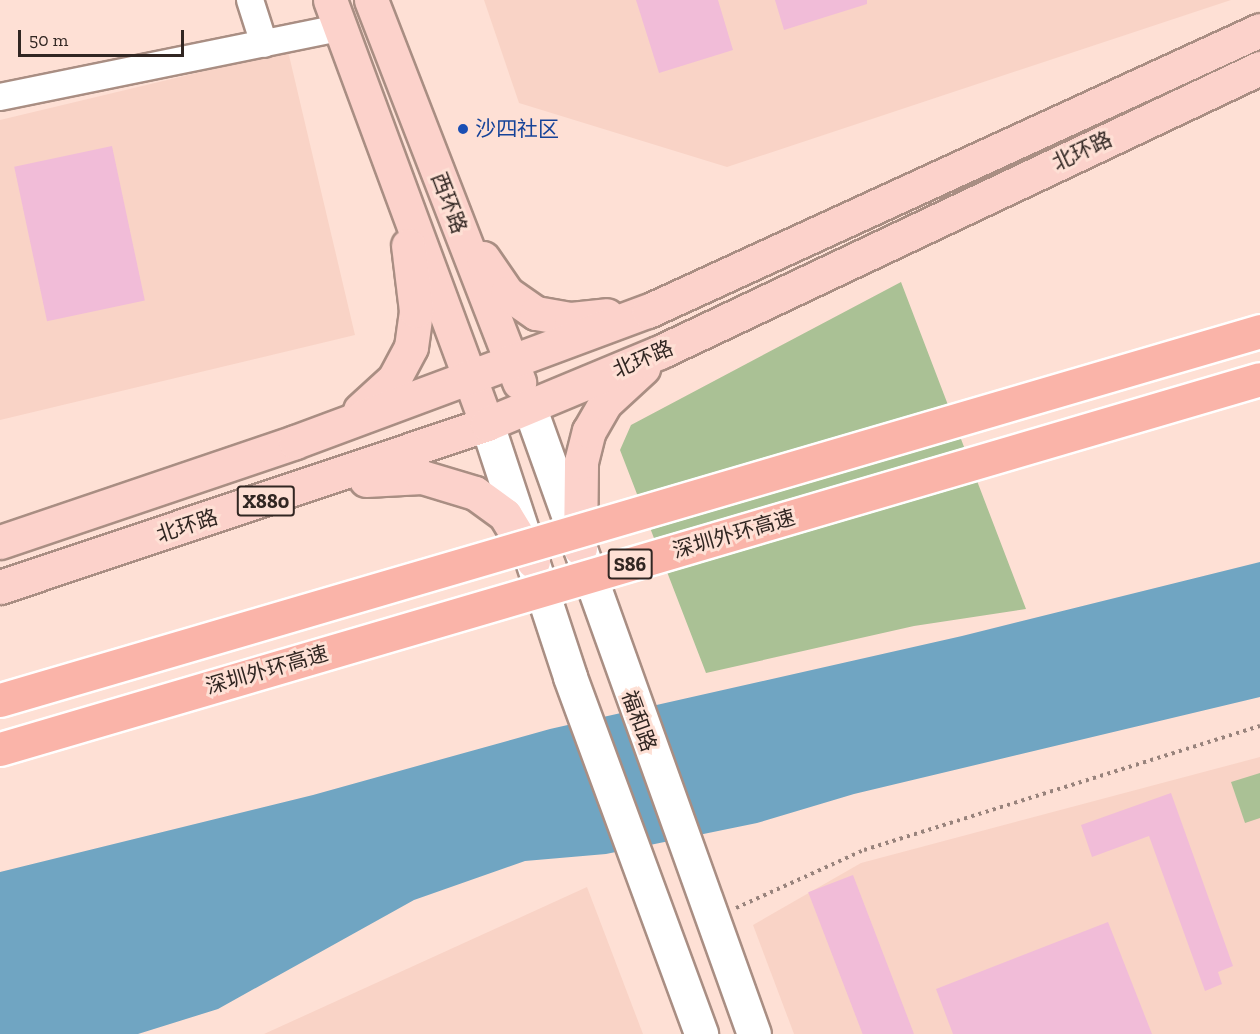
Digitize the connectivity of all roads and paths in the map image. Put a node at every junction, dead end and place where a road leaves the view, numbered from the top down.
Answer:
1 (250, 0) edge
2 (371, 0) edge
3 (335, 14) edge
4 (1260, 30) edge
5 (264, 44) junction
6 (1260, 68) edge
7 (0, 98) edge
8 (403, 195) junction
9 (454, 217) junction
10 (648, 311) junction
11 (1260, 331) edge
12 (660, 352) junction
13 (511, 363) junction
14 (470, 376) junction
15 (1260, 379) edge
16 (529, 406) junction
17 (342, 424) junction
18 (487, 424) junction
19 (308, 487) junction
20 (0, 542) edge
21 (580, 548) junction
22 (533, 561) junction
23 (0, 587) edge
24 (0, 700) edge
25 (1260, 726) edge
26 (0, 749) edge
27 (709, 914) junction
28 (701, 1034) edge
29 (754, 1034) edge

1 - 5 street
2 - 9 main road, 西环路
3 - 5 street
3 - 8 main road, 西环路
4 - 10 main road, 北环路
5 - 7 street
6 - 12 main road, 北环路
8 - 14 main road, 西环路
8 - 17 main road
9 - 10 main road
9 - 13 main road, 西环路
10 - 13 main road, 北环路
11 - 24 highway, S86, bridge
12 - 16 main road, 北环路
12 - 21 main road
13 - 14 main road, 北环路
13 - 16 main road, 西环路
14 - 17 main road, 北环路 / X880
14 - 18 main road, 西环路
15 - 26 highway, 深圳外环高速 / S86, bridge
16 - 18 main road, 北环路 / X880
16 - 21 main road, 福和路
17 - 20 main road, 北环路 / X880
18 - 19 main road, 北环路 / X880
18 - 22 main road
19 - 22 main road
19 - 23 main road, 北环路 / X880
21 - 27 main road, 福和路
22 - 28 main road
25 - 27 path
27 - 29 main road, 福和路

